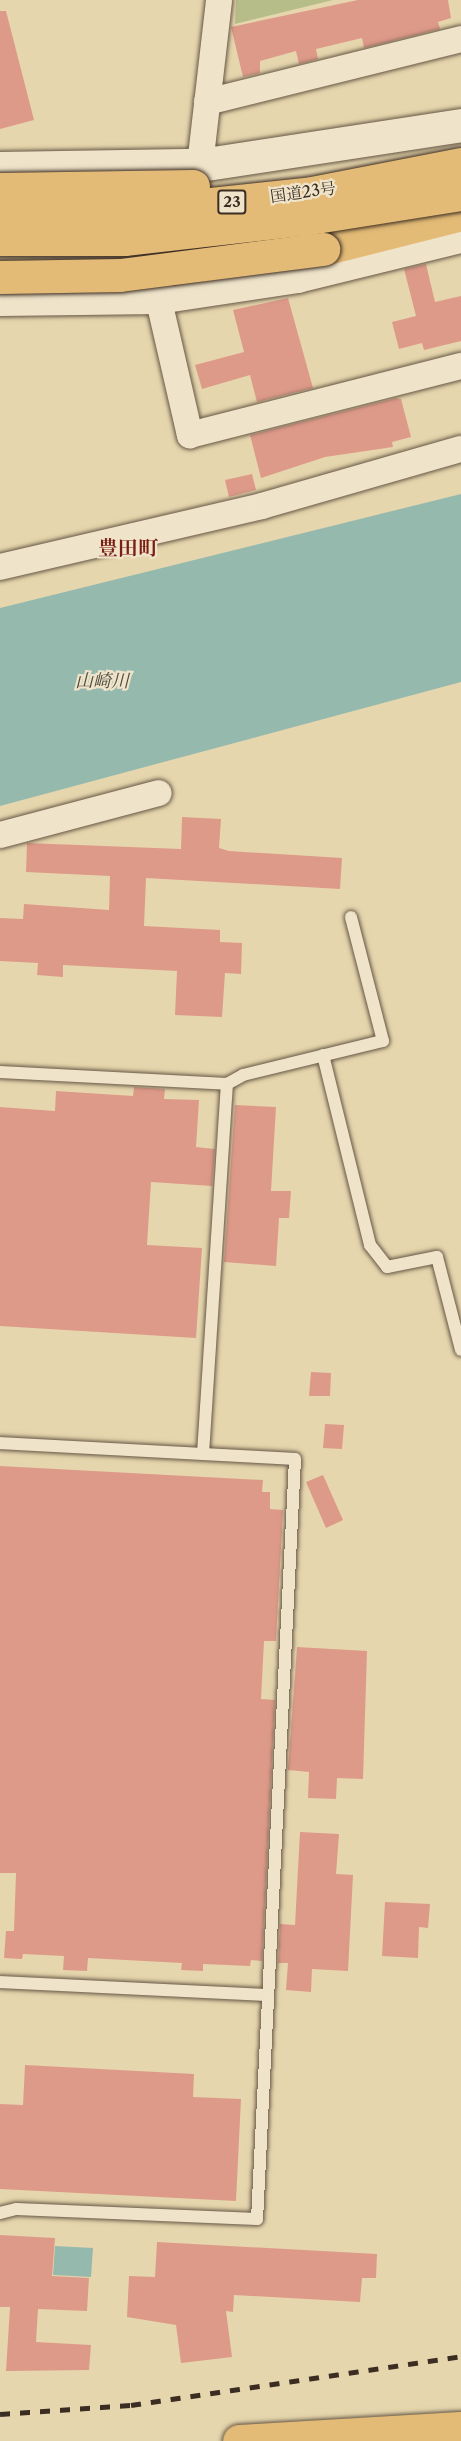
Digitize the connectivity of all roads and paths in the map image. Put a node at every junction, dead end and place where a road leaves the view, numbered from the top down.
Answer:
1 (219, 0) edge
2 (461, 39) edge
3 (207, 102) junction
4 (461, 125) edge
5 (461, 153) edge
6 (461, 164) edge
7 (200, 165) junction
8 (163, 166) junction
9 (0, 168) edge
10 (0, 189) edge
11 (461, 194) edge
12 (0, 213) edge
13 (461, 214) edge
14 (0, 239) edge
15 (461, 240) edge
16 (0, 277) edge
17 (159, 301) junction
18 (0, 303) edge
19 (461, 366) edge
20 (461, 449) edge
21 (0, 567) edge
22 (159, 793) dead end
23 (0, 835) edge
24 (351, 917) dead end
25 (322, 1055) junction
26 (0, 1072) edge
27 (227, 1084) junction
28 (461, 1350) edge
29 (0, 1443) edge
30 (202, 1454) junction
31 (0, 1982) edge
32 (266, 1995) junction
33 (0, 2213) edge
34 (461, 2428) edge
35 (239, 2441) edge

1 - 3 street
2 - 3 street
3 - 7 street
4 - 7 street
5 - 10 main road, bridge
6 - 12 main road, 国道23号 / 23, bridge
7 - 8 street
8 - 9 street
8 - 17 street
11 - 14 main road, 国道23号 / 23, bridge
13 - 16 main road, bridge
15 - 17 street
17 - 18 street
17 - 19 street
20 - 21 street
22 - 23 street
24 - 25 lane
25 - 27 lane
25 - 28 lane
26 - 27 lane
27 - 30 lane
29 - 30 lane
30 - 32 lane
31 - 32 lane
32 - 33 lane
34 - 35 main road

